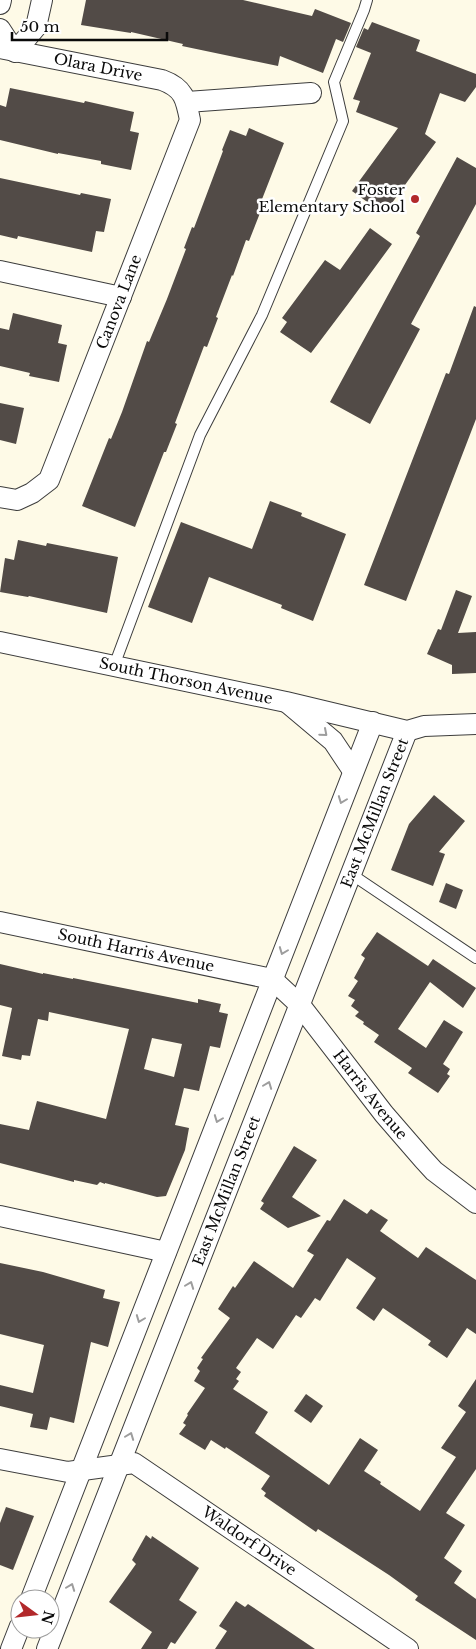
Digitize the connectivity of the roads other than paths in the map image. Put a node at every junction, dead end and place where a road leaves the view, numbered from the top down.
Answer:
1 (42, 0) edge
2 (367, 0) edge
3 (0, 29) edge
4 (8, 50) edge
5 (311, 93) dead end
6 (187, 102) junction
7 (0, 271) edge
8 (121, 297) junction
9 (0, 497) edge
10 (0, 642) edge
11 (114, 666) junction
12 (286, 702) junction
13 (372, 722) junction
14 (476, 724) edge
15 (407, 731) junction
16 (353, 771) junction
17 (351, 874) junction
18 (0, 922) edge
19 (476, 958) edge
20 (272, 979) junction
21 (300, 1005) junction
22 (476, 1202) edge
23 (0, 1216) edge
24 (166, 1252) junction
25 (0, 1459) edge
26 (119, 1465) junction
27 (81, 1470) junction
28 (35, 1589) edge
29 (47, 1649) edge
30 (408, 1649) edge

1 - 4 street
2 - 11 lane
3 - 4 street
4 - 6 street, Olara Drive
5 - 6 street
6 - 8 street, Canova Lane
7 - 8 street
8 - 9 street, Canova Lane
10 - 11 street, South Thorson Avenue
11 - 12 street, South Thorson Avenue
12 - 13 street, South Thorson Avenue
12 -> 16 street
13 - 15 street, East McMillan Street
13 - 16 street
14 - 15 street, East McMillan Street
15 - 17 street, East McMillan Street
16 -> 20 street
17 - 19 lane
17 - 21 street, East McMillan Street
18 - 20 street, South Harris Avenue
20 - 21 street, Harris Avenue
20 -> 24 street
21 - 22 street, Harris Avenue
26 -> 21 street, East McMillan Street
23 - 24 street
24 -> 27 street
25 - 27 street, Waldorf Drive
26 - 27 street, Waldorf Drive
29 -> 26 street, East McMillan Street
26 - 30 street, Waldorf Drive
27 - 28 street

